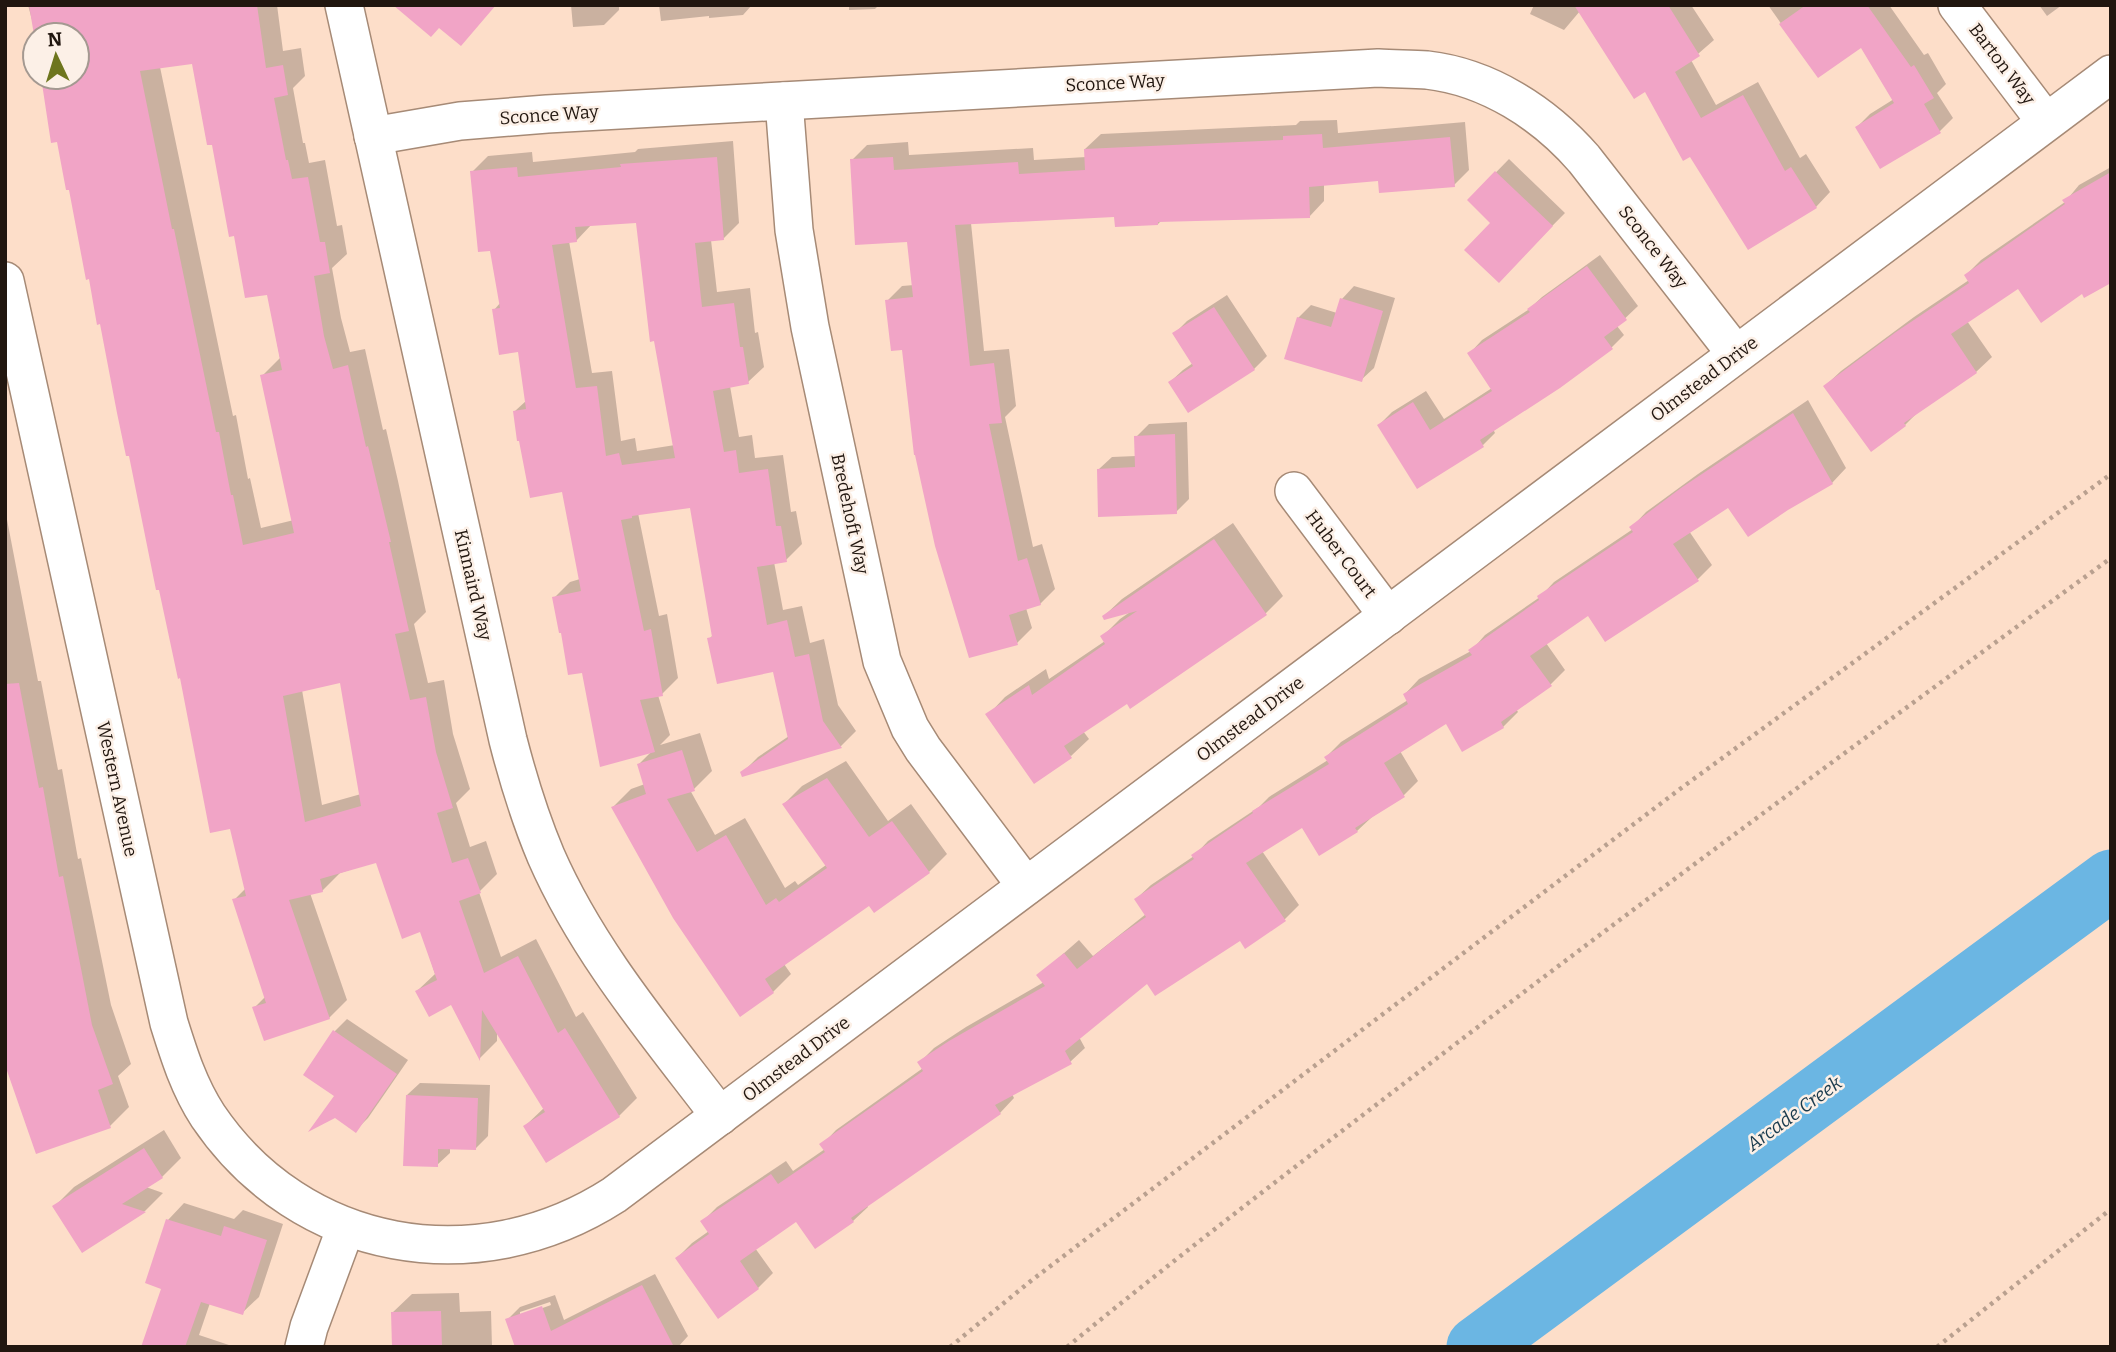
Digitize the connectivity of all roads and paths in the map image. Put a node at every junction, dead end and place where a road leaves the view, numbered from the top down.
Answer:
1 (344, 5) edge
2 (1957, 5) edge
3 (2111, 74) edge
4 (784, 101) junction
5 (2046, 122) junction
6 (373, 135) junction
7 (5, 281) edge
8 (1736, 354) junction
9 (2111, 474) edge
10 (1294, 491) dead end
11 (2111, 558) edge
12 (1388, 616) junction
13 (1027, 887) junction
14 (720, 1116) junction
15 (2111, 1209) edge
16 (346, 1227) junction
17 (303, 1347) edge
18 (950, 1347) edge
19 (1067, 1347) edge
20 (1937, 1347) edge

1 - 6 street, Kinnaird Way
2 - 5 street, Barton Way
3 - 5 street, Olmstead Drive
4 - 6 street, Sconce Way
4 - 8 street, Sconce Way
4 - 13 street, Bredehoft Way
5 - 8 street, Olmstead Drive
6 - 14 street, Kinnaird Way
7 - 16 street, Western Avenue
8 - 12 street, Olmstead Drive
9 - 18 path
10 - 12 street, Huber Court
11 - 19 path
12 - 13 street, Olmstead Drive
13 - 14 street, Olmstead Drive
14 - 16 street, Olmstead Drive
15 - 20 path
16 - 17 street

